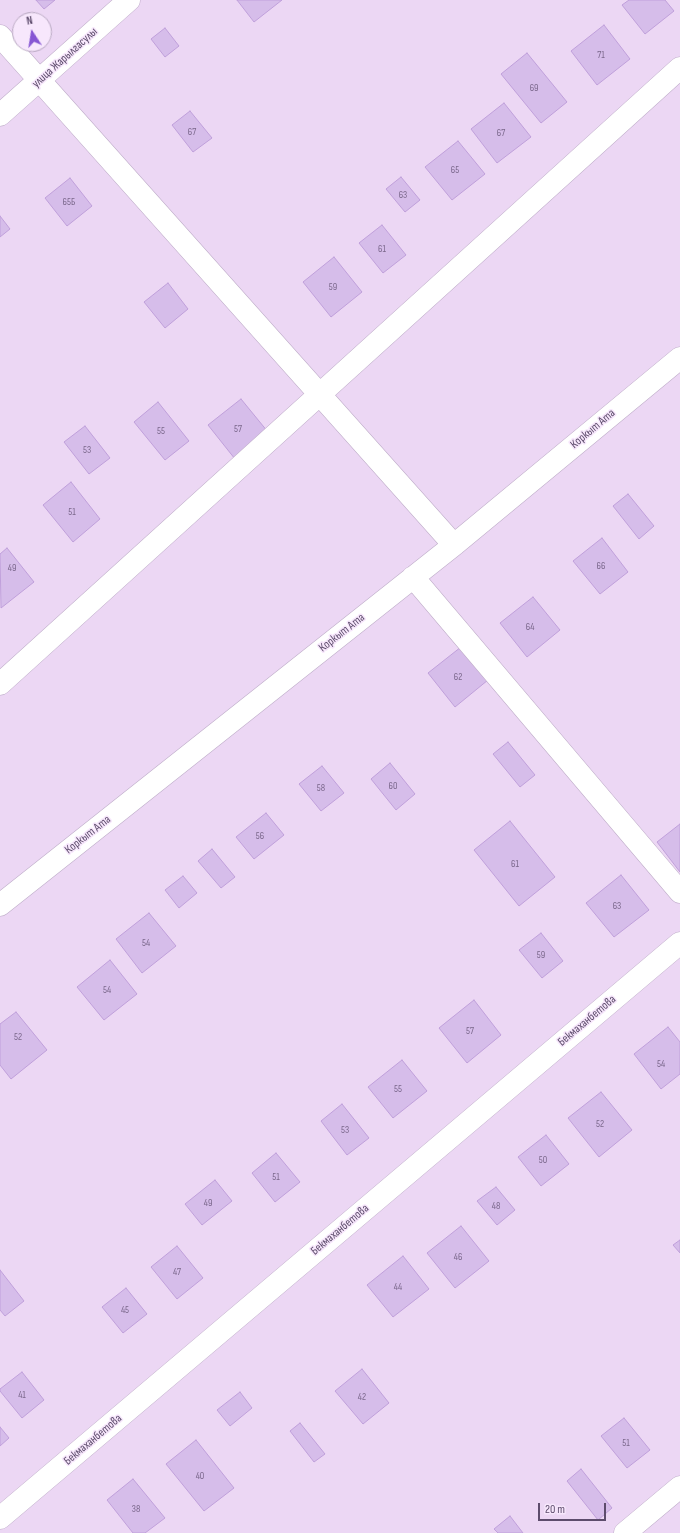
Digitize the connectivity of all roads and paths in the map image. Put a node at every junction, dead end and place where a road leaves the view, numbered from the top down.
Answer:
1 (129, 0) edge
2 (0, 36) edge
3 (680, 68) edge
4 (40, 80) junction
5 (0, 115) edge
6 (680, 358) edge
7 (320, 394) junction
8 (454, 545) junction
9 (413, 577) junction
10 (0, 684) edge
11 (680, 892) edge
12 (0, 905) edge
13 (680, 943) edge
14 (680, 1487) edge
15 (0, 1518) edge
16 (625, 1533) edge

1 - 4 street, улица Жарылгасулы
2 - 4 street
3 - 7 street
4 - 5 street, улица Жарылгасулы
4 - 7 street
6 - 8 street, Коркыт Ата
7 - 8 street
7 - 10 street
8 - 9 street, Коркыт Ата
9 - 11 street
9 - 12 street, Коркыт Ата
13 - 15 street, Бекмаханбетова
14 - 16 street

